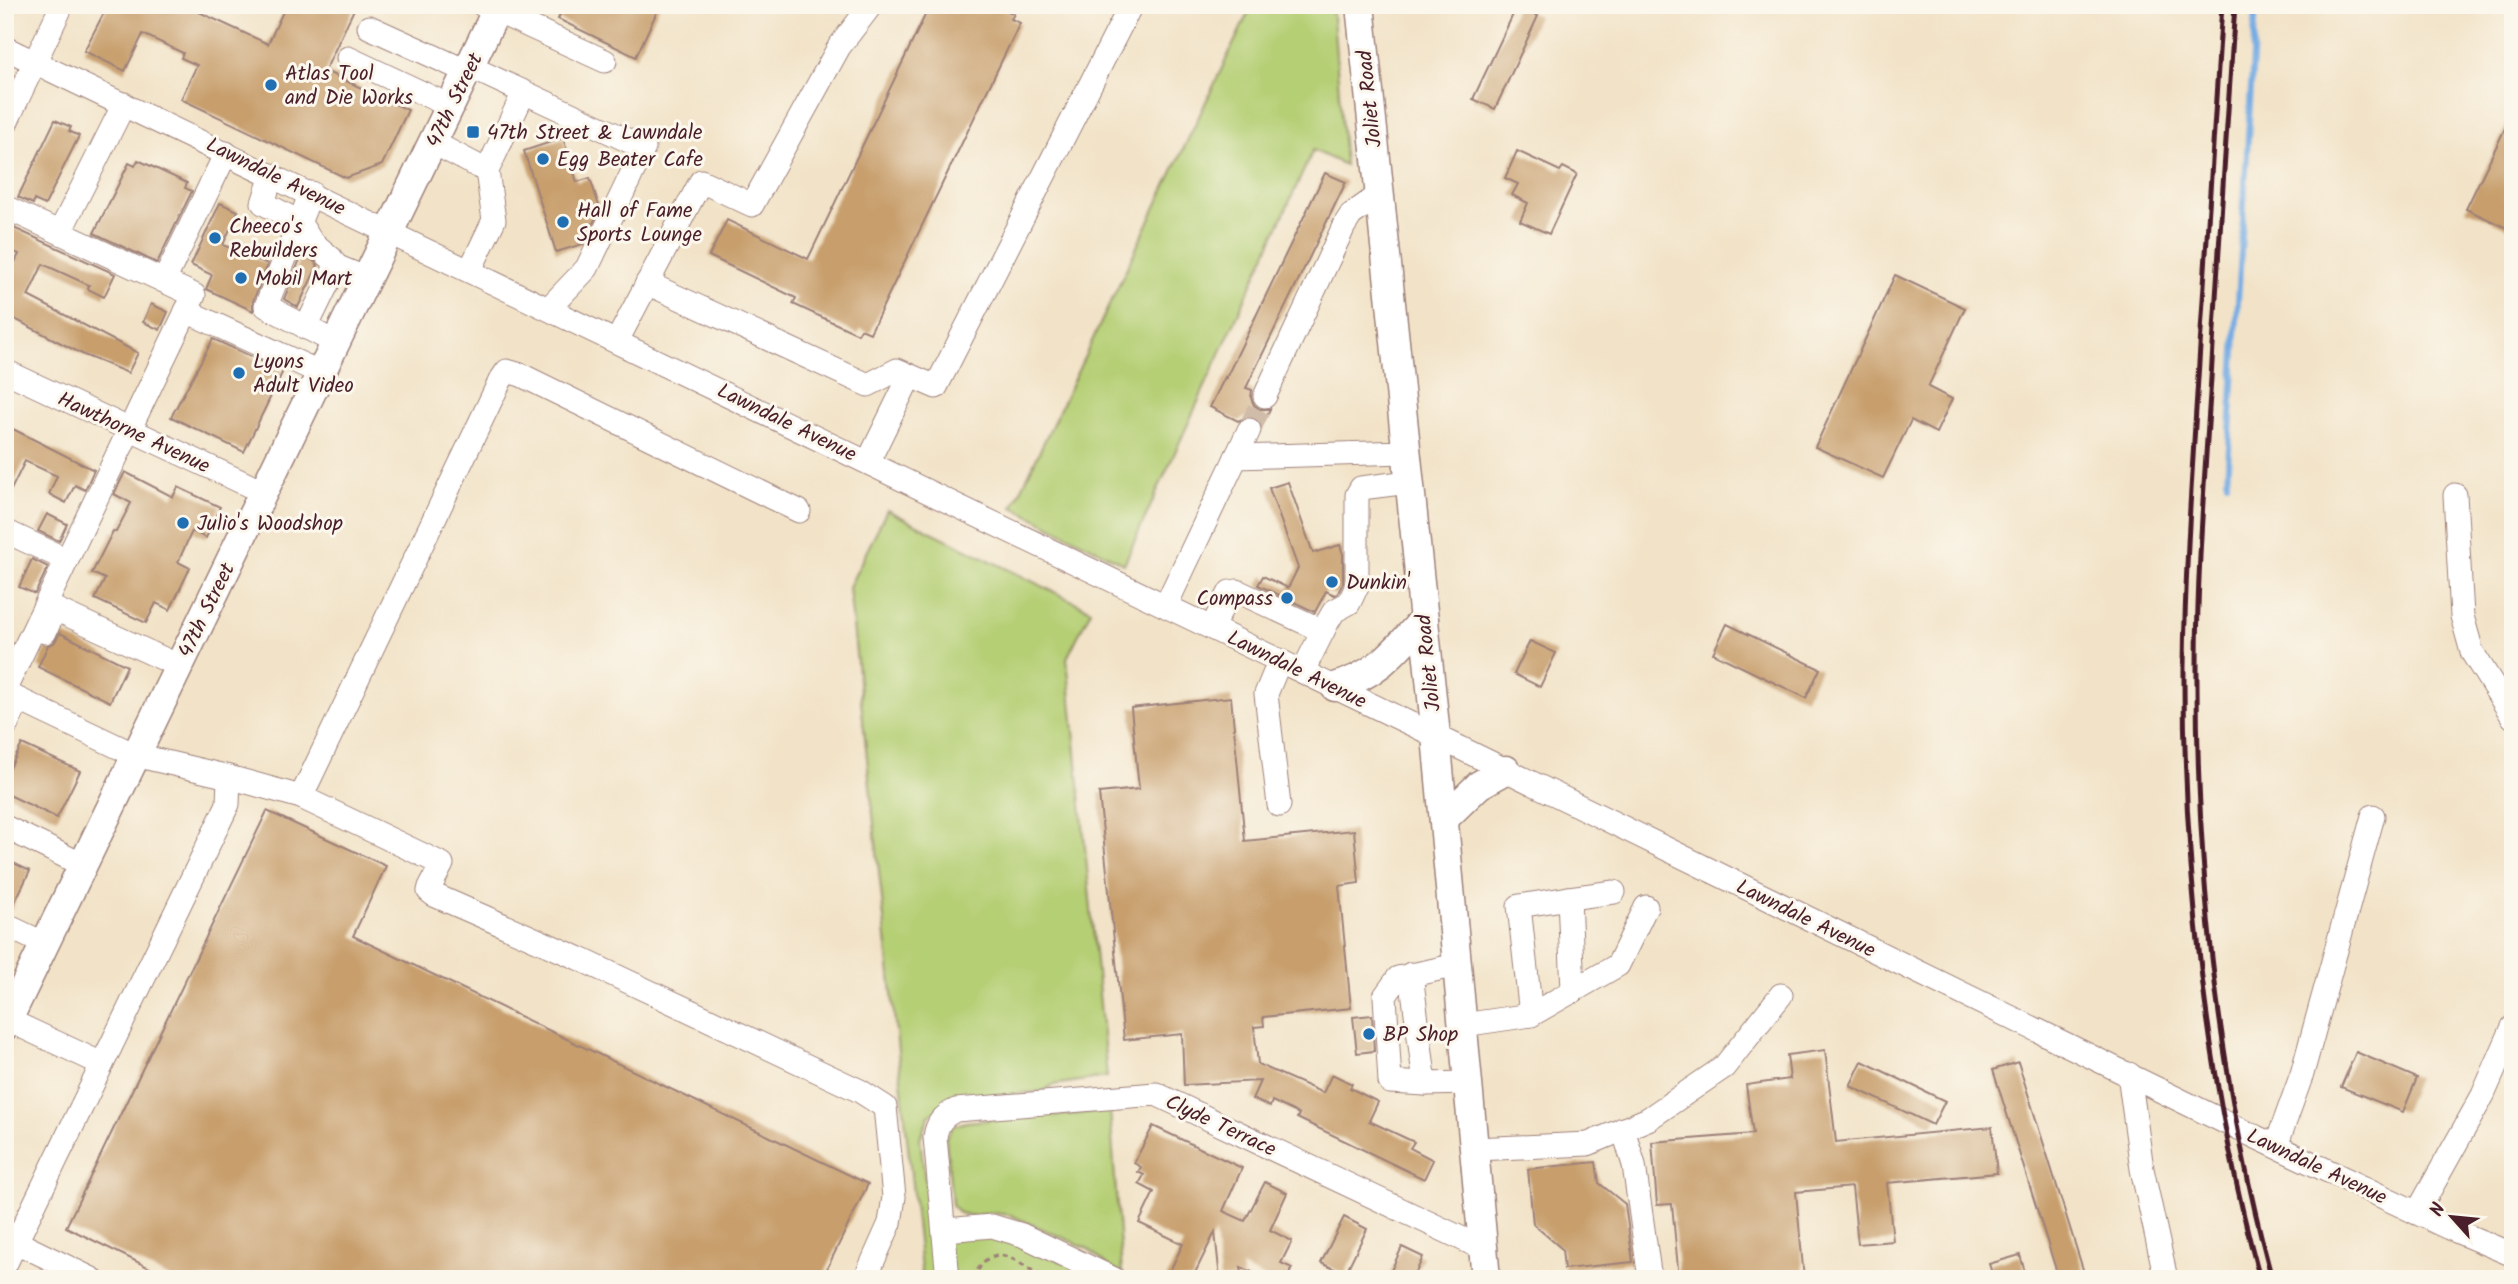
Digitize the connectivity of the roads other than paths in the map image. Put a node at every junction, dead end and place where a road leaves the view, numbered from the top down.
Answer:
1 (62, 5) edge
2 (871, 5) edge
3 (1131, 5) edge
4 (1360, 5) edge
5 (493, 7) edge
6 (369, 27) dead end
7 (5, 48) edge
8 (348, 58) dead end
9 (606, 61) dead end
10 (35, 62) junction
11 (469, 70) junction
12 (524, 92) junction
13 (124, 104) junction
14 (452, 107) junction
15 (5, 125) edge
16 (434, 143) junction
17 (226, 153) junction
18 (487, 171) junction
19 (272, 175) junction
20 (311, 193) junction
21 (1379, 195) junction
22 (5, 206) edge
23 (299, 222) junction
24 (391, 231) junction
25 (60, 232) junction
26 (336, 266) junction
27 (470, 270) junction
28 (367, 279) junction
29 (163, 281) junction
30 (647, 283) junction
31 (549, 308) junction
32 (187, 311) junction
33 (306, 328) junction
34 (617, 341) junction
35 (336, 342) junction
36 (5, 371) edge
37 (321, 373) junction
38 (910, 376) junction
39 (1265, 396) tunnel mouth
40 (130, 429) junction
41 (1249, 430) tunnel mouth
42 (1406, 452) junction
43 (1236, 457) junction
44 (868, 462) junction
45 (1409, 482) junction
46 (263, 492) junction
47 (2455, 495) dead end
48 (799, 511) dead end
49 (5, 531) edge
50 (67, 560) junction
51 (1166, 605) junction
52 (1424, 619) junction
53 (1212, 628) junction
54 (1323, 631) junction
55 (1280, 660) junction
56 (179, 666) junction
57 (1303, 671) junction
58 (1335, 687) junction
59 (11, 695) edge
60 (2513, 717) edge
61 (5, 728) edge
62 (1436, 736) junction
63 (135, 755) junction
64 (1506, 770) junction
65 (229, 777) junction
66 (301, 797) junction
67 (1279, 805) dead end
68 (2373, 816) dead end
69 (1444, 819) junction
70 (5, 827) edge
71 (83, 865) junction
72 (1614, 892) dead end
73 (1569, 898) junction
74 (1646, 907) dead end
75 (5, 925) edge
76 (45, 944) junction
77 (1457, 965) junction
78 (1411, 974) junction
79 (1573, 991) junction
80 (1781, 995) dead end
81 (1531, 1015) junction
82 (7, 1019) edge
83 (1463, 1025) junction
84 (2513, 1027) edge
85 (102, 1064) junction
86 (2129, 1074) junction
87 (1468, 1083) junction
88 (1424, 1084) junction
89 (1623, 1129) junction
90 (2276, 1146) junction
91 (1474, 1149) junction
92 (2417, 1213) junction
93 (945, 1230) junction
94 (16, 1242) junction
95 (2510, 1248) edge
96 (1484, 1249) junction
97 (5, 1265) edge
98 (92, 1279) edge
99 (865, 1279) edge
100 (948, 1279) edge
101 (1114, 1279) edge
102 (1486, 1279) edge
103 (1650, 1279) edge
104 (2165, 1279) edge

1 - 10 street
2 - 30 street
3 - 38 street
4 - 21 main road, Joliet Road
5 - 9 street
5 - 11 main road, 47th Street
6 - 11 street
7 - 10 street, Lawndale Avenue
8 - 14 street
10 - 13 street, Lawndale Avenue
10 - 15 street
11 - 12 street
11 - 14 main road, 47th Street
12 - 18 street
12 - 31 street
13 - 17 street, Lawndale Avenue
13 - 25 street
14 - 16 main road, 47th Street
16 - 18 street
16 - 24 main road, 47th Street
17 - 19 street, Lawndale Avenue
17 - 29 street
18 - 27 street
19 - 20 street, Lawndale Avenue
19 - 23 street
20 - 23 street
20 - 24 street, Lawndale Avenue
21 - 39 street
21 - 42 main road, Joliet Road
22 - 25 street
23 - 26 street
23 - 33 street
24 - 27 street, Lawndale Avenue
24 - 28 main road, 47th Street
25 - 29 street
26 - 28 street
26 - 33 street
27 - 31 street, Lawndale Avenue
28 - 35 main road, 47th Street
29 - 32 street
30 - 34 street
30 - 38 street
31 - 34 street, Lawndale Avenue
32 - 37 street
32 - 40 street
33 - 35 street
34 - 44 street, Lawndale Avenue
35 - 37 main road, 47th Street
36 - 40 street, Hawthorne Avenue
37 - 46 main road, 47th Street
38 - 44 street
40 - 46 street, Hawthorne Avenue
40 - 50 street
41 - 43 street
42 - 43 street
42 - 45 main road, Joliet Road
43 - 51 street
44 - 51 street, Lawndale Avenue
45 - 52 main road, Joliet Road
45 - 54 street
46 - 56 main road, 47th Street
47 - 60 street
48 - 66 street
49 - 50 street
50 - 59 street
51 - 53 street, Lawndale Avenue
52 - 58 main road
52 - 62 main road, Joliet Road
53 - 54 street
53 - 55 street, Lawndale Avenue
54 - 57 street
55 - 57 street, Lawndale Avenue
55 - 67 street
56 - 59 street
56 - 63 main road, 47th Street
57 - 58 street, Lawndale Avenue
58 - 62 street, Lawndale Avenue
59 - 61 street
59 - 63 street
62 - 64 street, Lawndale Avenue
62 - 69 main road, Joliet Road
63 - 65 street
63 - 71 main road, 47th Street
64 - 69 main road
64 - 86 street, Lawndale Avenue
65 - 66 street
65 - 85 street
66 - 99 street
68 - 90 street
69 - 77 main road, Joliet Road
70 - 71 street
71 - 76 main road, 47th Street
72 - 73 street
73 - 79 street
73 - 81 street
74 - 79 street
75 - 76 street
76 - 82 main road, 47th Street
77 - 78 street
77 - 83 main road, Joliet Road
78 - 88 street
78 - 88 street
79 - 81 street
80 - 89 street
81 - 83 street
82 - 85 street
83 - 87 main road, Joliet Road
84 - 92 street
85 - 94 street
86 - 90 street, Lawndale Avenue
86 - 104 street
87 - 88 street
87 - 91 main road, Joliet Road
89 - 91 street
89 - 103 street
90 - 92 street, Lawndale Avenue
91 - 96 main road, Joliet Road
92 - 95 street, Lawndale Avenue
93 - 96 street, Clyde Terrace
93 - 100 street
93 - 101 street
94 - 97 street
94 - 98 street
96 - 102 main road, Joliet Road

